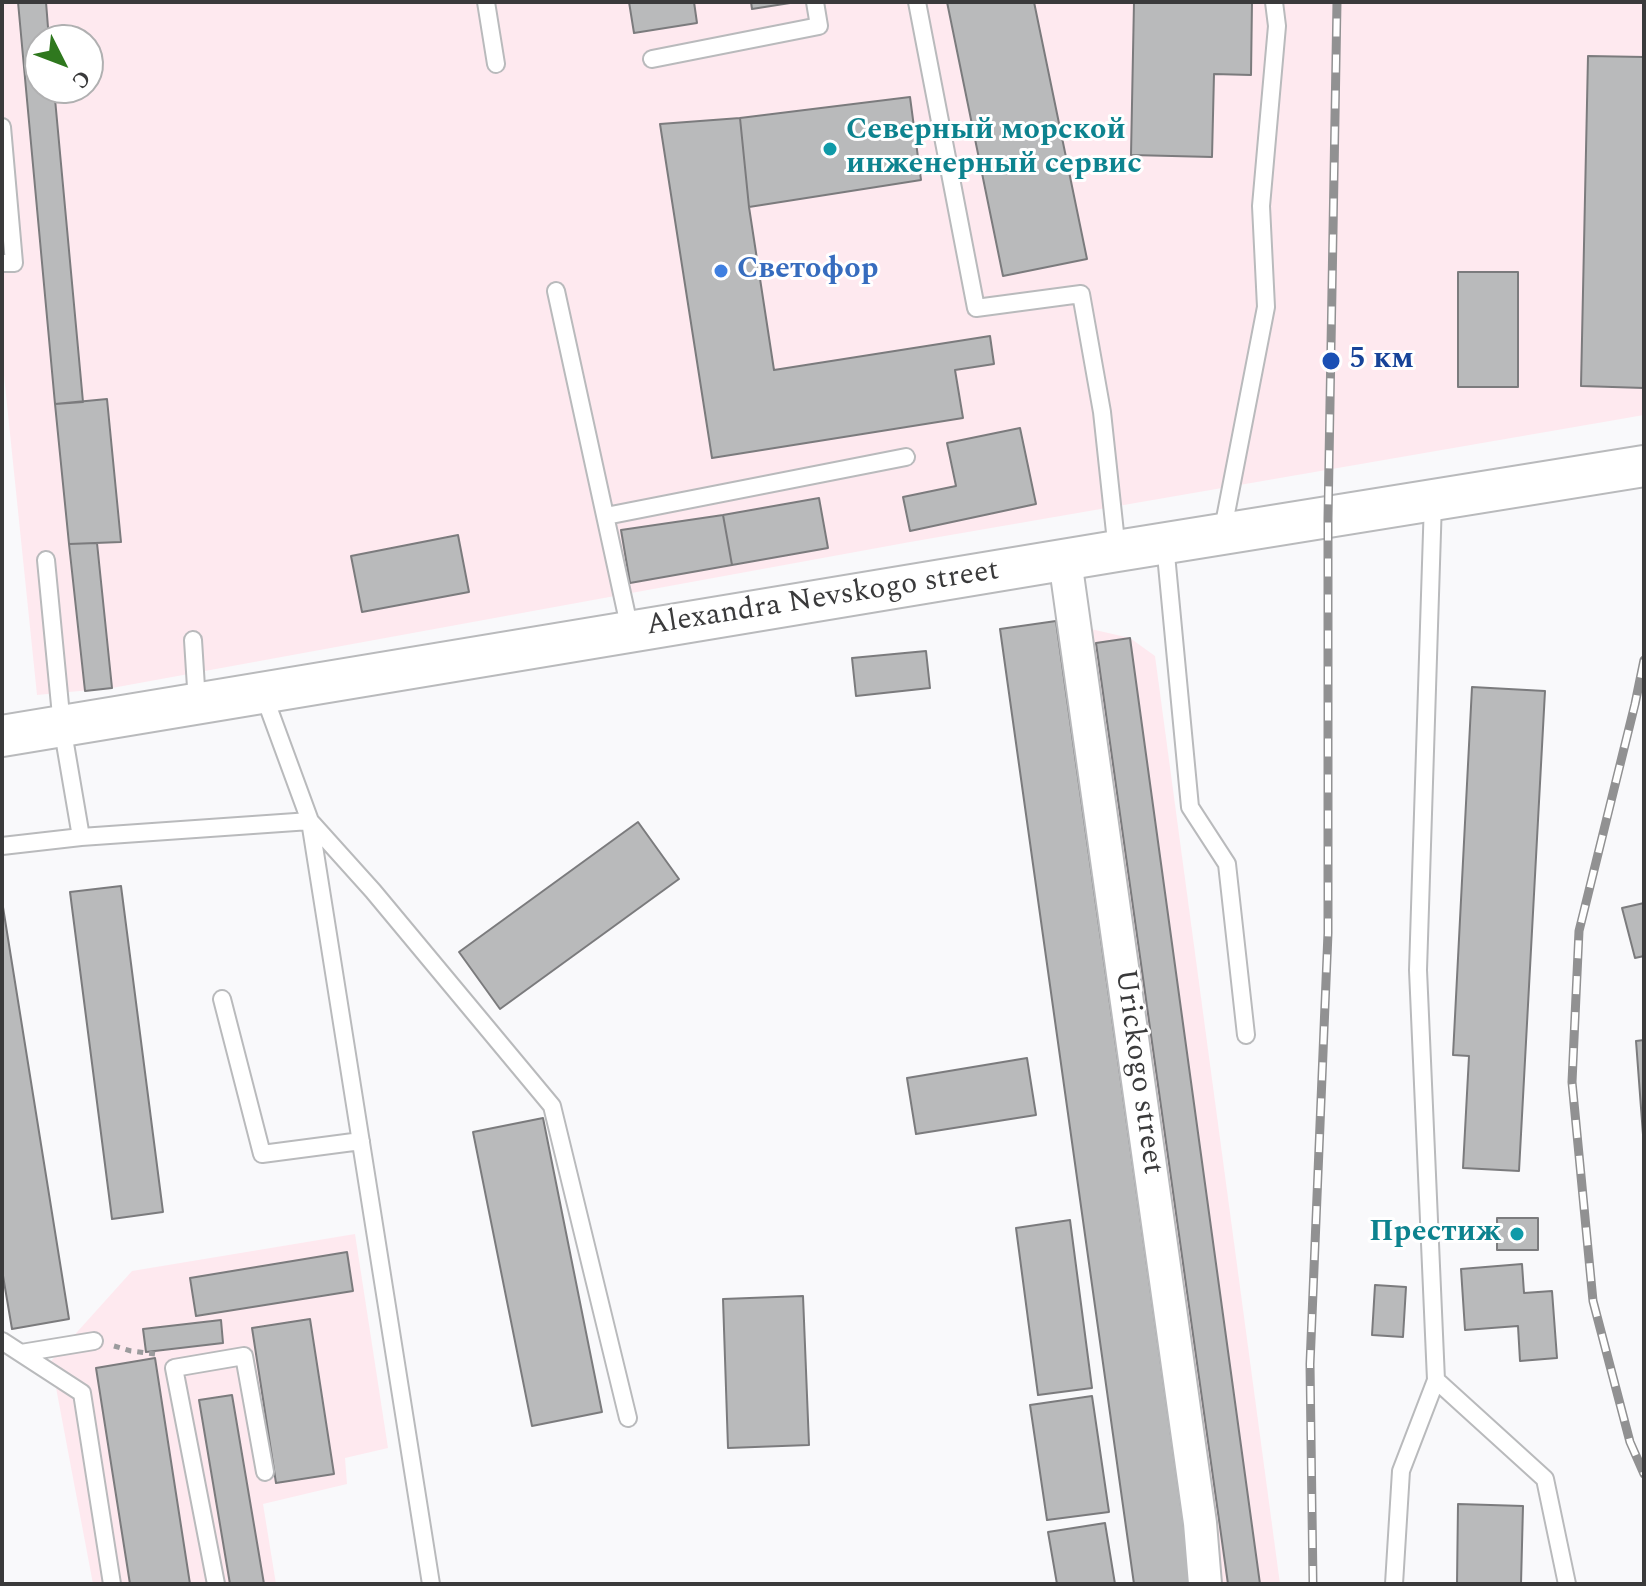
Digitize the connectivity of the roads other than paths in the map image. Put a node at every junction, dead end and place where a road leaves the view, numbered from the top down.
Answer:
1 (486, 2) edge
2 (815, 2) edge
3 (917, 2) edge
4 (1274, 2) edge
5 (652, 59) dead end
6 (496, 64) dead end
7 (2, 127) edge
8 (2, 263) edge
9 (556, 291) dead end
10 (906, 457) dead end
11 (1644, 466) edge
12 (1433, 501) junction
13 (606, 516) junction
14 (1222, 534) junction
15 (1165, 544) junction
16 (1117, 551) junction
17 (46, 560) dead end
18 (1065, 560) junction
19 (630, 632) junction
20 (193, 640) dead end
21 (263, 693) junction
22 (197, 703) junction
23 (62, 726) junction
24 (2, 736) edge
25 (310, 821) junction
26 (81, 837) junction
27 (2, 846) edge
28 (222, 999) dead end
29 (1246, 1035) dead end
30 (361, 1141) junction
31 (2, 1341) edge
32 (94, 1341) road end
33 (21, 1353) junction
34 (1436, 1380) junction
35 (628, 1418) dead end
36 (265, 1472) dead end
37 (112, 1584) edge
38 (216, 1584) edge
39 (431, 1584) edge
40 (1205, 1584) edge
41 (1394, 1584) edge
42 (1567, 1584) edge

1 - 6 lane
2 - 5 lane
3 - 16 lane
4 - 14 lane
7 - 8 lane
9 - 13 lane
10 - 13 lane
11 - 12 street, Alexandra Nevskogo street
12 - 14 street, Alexandra Nevskogo street
12 - 34 lane
13 - 19 lane
14 - 15 street, Alexandra Nevskogo street
15 - 16 street, Alexandra Nevskogo street
15 - 29 lane
16 - 18 street, Alexandra Nevskogo street
17 - 23 lane
18 - 19 street, Alexandra Nevskogo street
18 - 40 street, Urickogo street
19 - 21 street, Alexandra Nevskogo street
20 - 22 lane
21 - 22 street, Alexandra Nevskogo street
21 - 25 lane
22 - 23 street, Alexandra Nevskogo street
23 - 24 street, Alexandra Nevskogo street
23 - 26 lane
25 - 26 lane
25 - 30 lane
25 - 35 lane
26 - 27 lane
28 - 30 lane
30 - 39 lane
31 - 33 lane
32 - 33 lane
33 - 37 lane
34 - 41 lane
34 - 42 lane
36 - 38 lane

